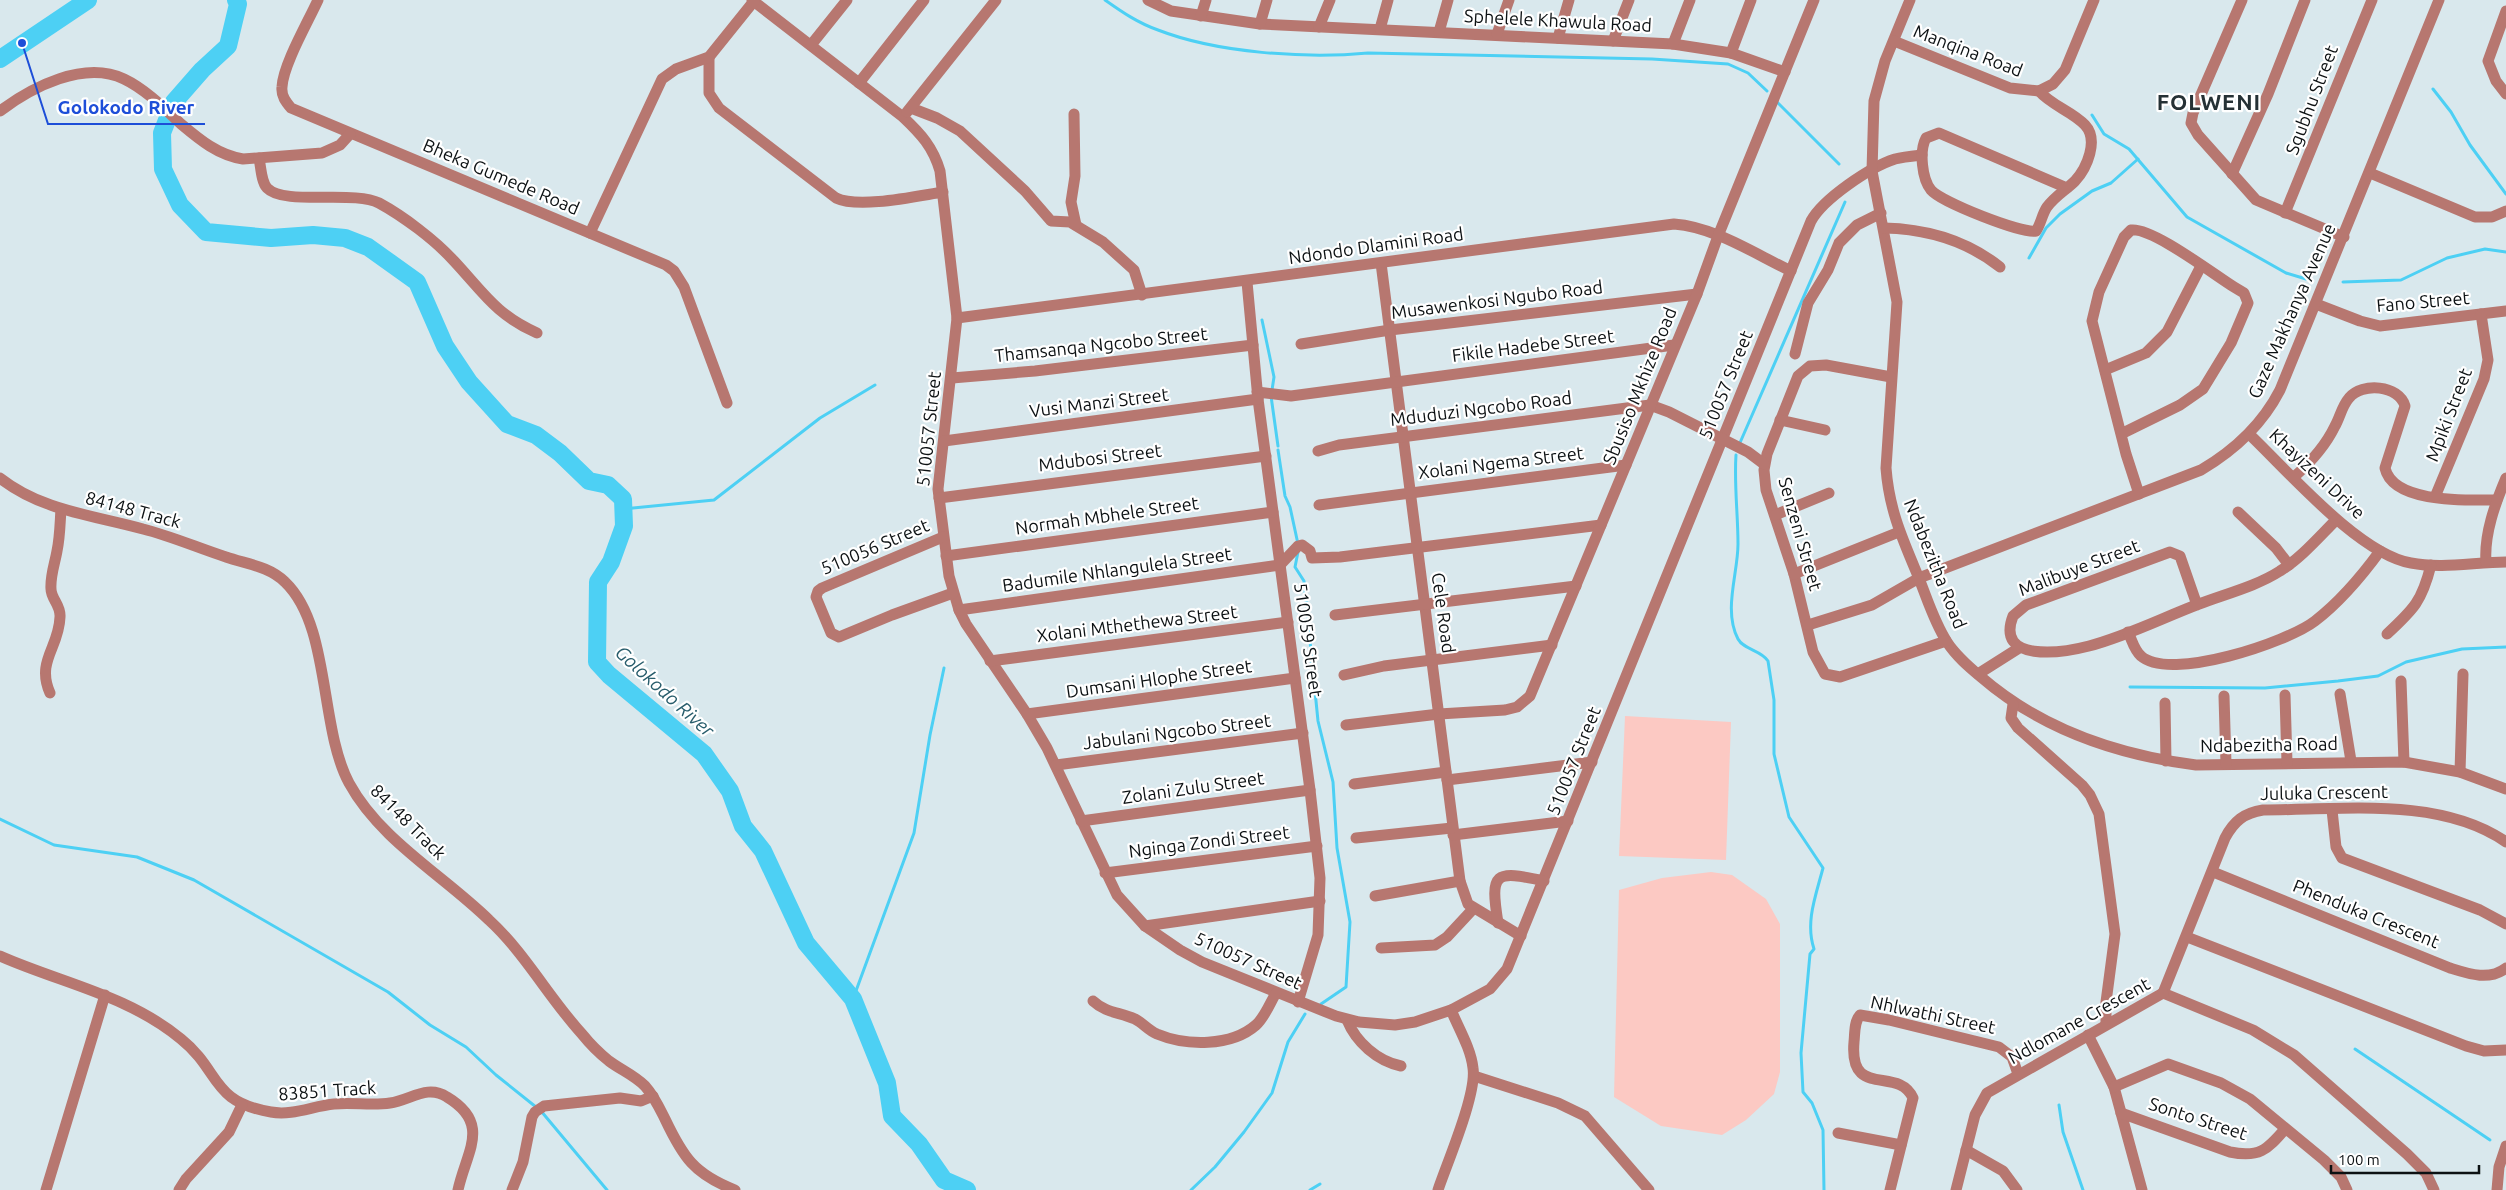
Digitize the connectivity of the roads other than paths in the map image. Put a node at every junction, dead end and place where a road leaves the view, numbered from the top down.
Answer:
1 (318, 0) edge
2 (847, 0) edge
3 (924, 0) edge
4 (996, 0) edge
5 (1148, 0) edge
6 (1206, 0) edge
7 (1267, 0) edge
8 (1330, 0) edge
9 (1388, 0) edge
10 (1448, 0) edge
11 (1509, 0) edge
12 (1569, 0) edge
13 (1629, 0) edge
14 (1690, 0) edge
15 (1750, 0) edge
16 (1814, 0) edge
17 (1910, 0) edge
18 (2094, 0) edge
19 (2242, 0) edge
20 (2306, 0) edge
21 (2372, 0) edge
22 (2439, 0) edge
23 (753, 1) edge
24 (2506, 11) edge
25 (1200, 16) junction
26 (1260, 24) junction
27 (1319, 27) junction
28 (1380, 29) junction
29 (1439, 32) junction
30 (1498, 34) junction
31 (1558, 38) junction
32 (1613, 41) junction
33 (1894, 41) junction
34 (1673, 44) junction
35 (812, 46) junction
36 (1731, 53) junction
37 (709, 57) junction
38 (1784, 72) junction
39 (859, 83) junction
40 (2039, 91) junction
41 (2506, 94) edge
42 (911, 108) junction
43 (0, 111) edge
44 (1074, 114) dead end
45 (903, 117) junction
46 (350, 134) junction
47 (1922, 155) junction
48 (259, 158) junction
49 (1872, 171) junction
50 (2370, 173) junction
51 (2232, 174) junction
52 (2067, 188) junction
53 (943, 192) junction
54 (2506, 211) edge
55 (1881, 213) junction
56 (2285, 213) junction
57 (1076, 225) junction
58 (1884, 228) junction
59 (590, 233) junction
60 (1718, 236) junction
61 (2344, 237) junction
62 (1380, 263) junction
63 (2201, 266) junction
64 (2000, 267) dead end
65 (1791, 271) junction
66 (1247, 282) junction
67 (1697, 294) junction
68 (1142, 295) junction
69 (2316, 304) junction
70 (2506, 311) edge
71 (2481, 314) junction
72 (957, 318) junction
73 (1390, 330) junction
74 (537, 333) dead end
75 (1301, 344) dead end
76 (1253, 345) junction
77 (1674, 345) junction
78 (1796, 354) dead end
79 (2105, 370) junction
80 (1891, 377) junction
81 (952, 378) junction
82 (1396, 382) junction
83 (1258, 396) junction
84 (726, 402) dead end
85 (1650, 405) junction
86 (1780, 420) junction
87 (1825, 430) dead end
88 (2122, 434) junction
89 (2249, 434) junction
90 (1403, 438) junction
91 (1722, 440) junction
92 (944, 441) junction
93 (1318, 451) dead end
94 (1266, 456) junction
95 (1764, 464) junction
96 (1626, 465) junction
97 (2294, 477) junction
98 (0, 478) edge
99 (2506, 478) edge
100 (1410, 492) junction
101 (1829, 493) dead end
102 (2139, 494) junction
103 (2435, 497) junction
104 (938, 498) junction
105 (2497, 500) junction
106 (1319, 505) dead end
107 (61, 509) junction
108 (1273, 512) junction
109 (2238, 512) dead end
110 (1775, 515) junction
111 (2336, 520) junction
112 (1601, 525) junction
113 (1899, 532) junction
114 (943, 537) junction
115 (1417, 548) junction
116 (2380, 551) junction
117 (946, 556) junction
118 (2486, 562) junction
119 (2506, 562) edge
120 (2289, 565) junction
121 (2431, 565) junction
122 (1280, 566) junction
123 (1794, 574) junction
124 (1919, 578) junction
125 (1576, 586) junction
126 (953, 593) junction
127 (1424, 603) junction
128 (2197, 604) junction
129 (959, 610) junction
130 (1335, 615) dead end
131 (1288, 622) junction
132 (1808, 625) junction
133 (2128, 632) junction
134 (2387, 634) dead end
135 (1946, 641) junction
136 (1552, 644) junction
137 (2019, 648) junction
138 (1432, 659) junction
139 (990, 661) junction
140 (1978, 674) junction
141 (2463, 674) dead end
142 (1344, 675) dead end
143 (1295, 678) junction
144 (2401, 681) dead end
145 (50, 694) dead end
146 (2340, 694) dead end
147 (2285, 695) dead end
148 (2224, 696) dead end
149 (2165, 703) dead end
150 (2014, 704) junction
151 (1027, 714) junction
152 (1438, 714) junction
153 (1346, 726) dead end
154 (1303, 733) junction
155 (2166, 761) junction
156 (1592, 762) junction
157 (2351, 762) junction
158 (2404, 762) junction
159 (2287, 763) junction
160 (2226, 764) junction
161 (1056, 765) junction
162 (2460, 772) junction
163 (1446, 776) junction
164 (1354, 784) dead end
165 (2506, 789) edge
166 (1310, 790) junction
167 (2332, 810) junction
168 (1081, 821) junction
169 (1568, 821) junction
170 (1453, 831) junction
171 (1356, 838) dead end
172 (2506, 842) edge
173 (1318, 846) junction
174 (2213, 872) junction
175 (1105, 873) junction
176 (1460, 881) junction
177 (1544, 881) junction
178 (1375, 896) dead end
179 (1320, 901) junction
180 (1473, 909) junction
181 (1498, 923) junction
182 (2506, 924) edge
183 (1145, 926) junction
184 (1521, 936) junction
185 (2187, 937) junction
186 (1381, 948) dead end
187 (0, 956) edge
188 (2506, 968) edge
189 (1276, 993) junction
190 (2163, 993) junction
191 (105, 995) junction
192 (1093, 1001) dead end
193 (1298, 1002) junction
194 (1452, 1010) junction
195 (1347, 1020) junction
196 (2106, 1024) junction
197 (2088, 1035) junction
198 (2506, 1050) edge
199 (1401, 1066) dead end
200 (2018, 1074) junction
201 (1474, 1076) junction
202 (2114, 1087) junction
203 (653, 1096) junction
204 (242, 1105) junction
205 (2121, 1113) junction
206 (2286, 1129) junction
207 (1838, 1133) dead end
208 (1901, 1145) junction
209 (2506, 1146) edge
210 (1966, 1150) junction
211 (46, 1190) edge
212 (179, 1190) edge
213 (458, 1190) edge
214 (512, 1190) edge
215 (735, 1190) edge
216 (1438, 1190) edge
217 (1649, 1190) edge
218 (1890, 1190) edge
219 (1956, 1190) edge
220 (2017, 1190) edge
221 (2142, 1190) edge
222 (2348, 1190) edge
223 (2434, 1190) edge
224 (2497, 1190) edge

1 - 46 street, Bheka Gumede Road
2 - 35 street
3 - 39 street
4 - 42 street
5 - 25 street, Sphelele Khawula Road
6 - 25 street
7 - 26 street
8 - 27 street
9 - 28 street
10 - 29 street
11 - 30 street
12 - 31 street
13 - 32 street
14 - 34 street
15 - 36 street
16 - 38 street, Sbusiso Mkhize Road
17 - 33 street, Ndabezitha Road
18 - 40 street, Manqina Road
19 - 51 street
20 - 51 street
21 - 56 street, Sgubhu Street
22 - 50 street, Gaze Makhanya Avenue
23 - 35 street, 510057 Street
23 - 37 street
24 - 41 street
25 - 26 street, Sphelele Khawula Road
26 - 27 street, Sphelele Khawula Road
27 - 28 street, Sphelele Khawula Road
28 - 29 street, Sphelele Khawula Road
29 - 30 street, Sphelele Khawula Road
30 - 31 street, Sphelele Khawula Road
31 - 32 street, Sphelele Khawula Road
32 - 34 street, Sphelele Khawula Road
33 - 40 street, Manqina Road
33 - 49 street, Ndabezitha Road
34 - 36 street, Sphelele Khawula Road
35 - 39 street, 510057 Street
36 - 38 street, Sphelele Khawula Road
37 - 53 street
37 - 59 street
38 - 60 street, Sbusiso Mkhize Road
39 - 45 street, 510057 Street
40 - 52 street
42 - 45 street
42 - 57 street
43 - 48 street
44 - 57 street
45 - 53 street, 510057 Street
46 - 48 street
46 - 59 street, Bheka Gumede Road
47 - 49 street, 510057 Street
47 - 52 street
47 - 52 street
48 - 74 street
49 - 55 street, Ndabezitha Road
49 - 65 street, 510057 Street
50 - 54 street
50 - 61 street, Gaze Makhanya Avenue
51 - 56 street
53 - 72 street, 510057 Street
55 - 58 street, Ndabezitha Road
55 - 78 street
56 - 61 street
57 - 68 street
58 - 64 street
58 - 80 street, Ndabezitha Road
59 - 84 street, Bheka Gumede Road
60 - 62 street, Ndondo Dlamini Road
60 - 65 street, Ndondo Dlamini Road
60 - 67 street, Sbusiso Mkhize Road
61 - 69 street, Gaze Makhanya Avenue
62 - 66 street, Ndondo Dlamini Road
62 - 73 street, Cele Road
63 - 79 street
63 - 79 street
63 - 88 street
65 - 91 street, 510057 Street
66 - 68 street, Ndondo Dlamini Road
66 - 76 street, 510059 Street
67 - 73 street, Musawenkosi Ngubo Road
67 - 77 street, Sbusiso Mkhize Road
68 - 72 street, Ndondo Dlamini Road
69 - 71 street, Fano Street
69 - 89 street, Gaze Makhanya Avenue
70 - 71 street, Fano Street
71 - 103 street, Mpiki Street
72 - 81 street, 510057 Street
73 - 75 street, Musawenkosi Ngubo Road
73 - 82 street, Cele Road
76 - 81 street, Thamsanqa Ngcobo Street
76 - 83 street, 510059 Street
77 - 82 street, Fikile Hadebe Street
77 - 85 street, Sbusiso Mkhize Road
79 - 88 street
80 - 86 street, Senzeni Street
80 - 113 street, Ndabezitha Road
81 - 92 street, 510057 Street
82 - 83 street
82 - 90 street, Cele Road
83 - 92 street, Vusi Manzi Street
83 - 94 street, 510059 Street
85 - 90 street, Mduduzi Ngcobo Road
85 - 91 street
85 - 96 street, Sbusiso Mkhize Road
86 - 87 street
86 - 95 street, Senzeni Street
88 - 102 street
89 - 97 street, Khayizeni Drive
89 - 102 street, Gaze Makhanya Avenue
90 - 93 street, Mduduzi Ngcobo Road
90 - 100 street, Cele Road
91 - 95 street
91 - 156 street, 510057 Street
92 - 104 street, 510057 Street
94 - 104 street, Mdubosi Street
94 - 108 street, 510059 Street
95 - 110 street, Senzeni Street
96 - 100 street, Xolani Ngema Street
96 - 112 street, Sbusiso Mkhize Road
97 - 103 street
97 - 111 street, Khayizeni Drive
98 - 107 street, 84148 Track
99 - 105 street
100 - 106 street
100 - 115 street, Cele Road
101 - 110 street
102 - 124 street, Gaze Makhanya Avenue
103 - 105 street
104 - 114 street, 510057 Street
105 - 118 street
107 - 145 street
107 - 203 street, 84148 Track
108 - 117 street, Normah Mbhele Street
108 - 122 street, 510059 Street
109 - 120 street
110 - 123 street, Senzeni Street
111 - 116 street, Khayizeni Drive
111 - 120 street
112 - 115 street
112 - 125 street, Sbusiso Mkhize Road
113 - 123 street
113 - 124 street, Ndabezitha Road
114 - 117 street, 510057 Street
114 - 126 street, 510056 Street
115 - 122 street
115 - 127 street, Cele Road
116 - 121 street, Khayizeni Drive
116 - 133 street
117 - 126 street, 510057 Street
118 - 119 street, Khayizeni Drive
118 - 121 street, Khayizeni Drive
120 - 128 street
121 - 134 street
122 - 129 street, Badumile Nhlangulela Street
122 - 131 street, 510059 Street
123 - 132 street, Senzeni Street
124 - 132 street, Gaze Makhanya Avenue
124 - 135 street, Ndabezitha Road
125 - 127 street
125 - 136 street, Sbusiso Mkhize Road
126 - 129 street, 510057 Street
127 - 130 street
127 - 138 street, Cele Road
128 - 133 street
128 - 137 street, Malibuye Street
129 - 139 street, 510057 Street
131 - 139 street, Xolani Mthethewa Street
131 - 143 street, 510059 Street
132 - 135 street, Senzeni Street
133 - 137 street
135 - 140 street, Ndabezitha Road
136 - 138 street
136 - 152 street, Sbusiso Mkhize Road
137 - 140 street
138 - 142 street
138 - 152 street, Cele Road
139 - 151 street, 510057 Street
140 - 150 street, Ndabezitha Road
141 - 162 street
143 - 151 street, Dumsani Hlophe Street
143 - 154 street, 510059 Street
144 - 158 street
146 - 157 street
147 - 159 street
148 - 160 street
149 - 155 street
150 - 155 street, Ndabezitha Road
150 - 196 street
151 - 161 street, 510057 Street
152 - 153 street, Sbusiso Mkhize Road
152 - 163 street, Cele Road
154 - 161 street, Jabulani Ngcobo Street
154 - 166 street, 510059 Street
155 - 160 street, Ndabezitha Road
156 - 163 street
156 - 169 street, 510057 Street
157 - 158 street, Ndabezitha Road
157 - 159 street, Ndabezitha Road
158 - 162 street, Ndabezitha Road
159 - 160 street, Ndabezitha Road
161 - 168 street, 510057 Street
162 - 165 street, Ndabezitha Road
163 - 164 street
163 - 170 street, Cele Road
166 - 168 street, Zolani Zulu Street
166 - 173 street, 510059 Street
167 - 172 street, Juluka Crescent
167 - 174 street, Juluka Crescent
167 - 182 street
168 - 175 street, 510057 Street
169 - 170 street
169 - 177 street, 510057 Street
170 - 171 street
170 - 176 street, Cele Road
173 - 175 street, Nginga Zondi Street
173 - 179 street, 510059 Street
174 - 185 street, Juluka Crescent
174 - 188 street, Phenduka Crescent
175 - 183 street, 510057 Street
176 - 178 street
176 - 180 street, Cele Road
177 - 181 street
177 - 184 street, 510057 Street
179 - 183 street
179 - 193 street, 510059 Street
180 - 181 street
180 - 186 street
181 - 184 street
183 - 189 street, 510057 Street
184 - 194 street, 510057 Street
185 - 190 street, Juluka Crescent
185 - 198 street
187 - 191 street, 83851 Track
189 - 192 street
189 - 193 street, 510057 Street
190 - 196 street, Ndlomane Crescent
190 - 223 street, Ndlomane Crescent
191 - 204 street, 83851 Track
191 - 211 street
193 - 195 street, 510057 Street
194 - 195 street, 510057 Street
194 - 201 street
195 - 199 street
196 - 197 street, Ndlomane Crescent
197 - 200 street, Ndlomane Crescent
197 - 202 street
200 - 208 street, Nhlwathi Street
200 - 210 street, Ndlomane Crescent
201 - 216 street
201 - 217 street
202 - 205 street
202 - 206 street
203 - 214 street
203 - 215 street, 84148 Track
204 - 212 street
204 - 213 street, 83851 Track
205 - 206 street, Sonto Street
205 - 221 street
206 - 222 street
207 - 208 street
208 - 218 street, Nhlwathi Street
209 - 224 street
210 - 219 street, Ndlomane Crescent
210 - 220 street

